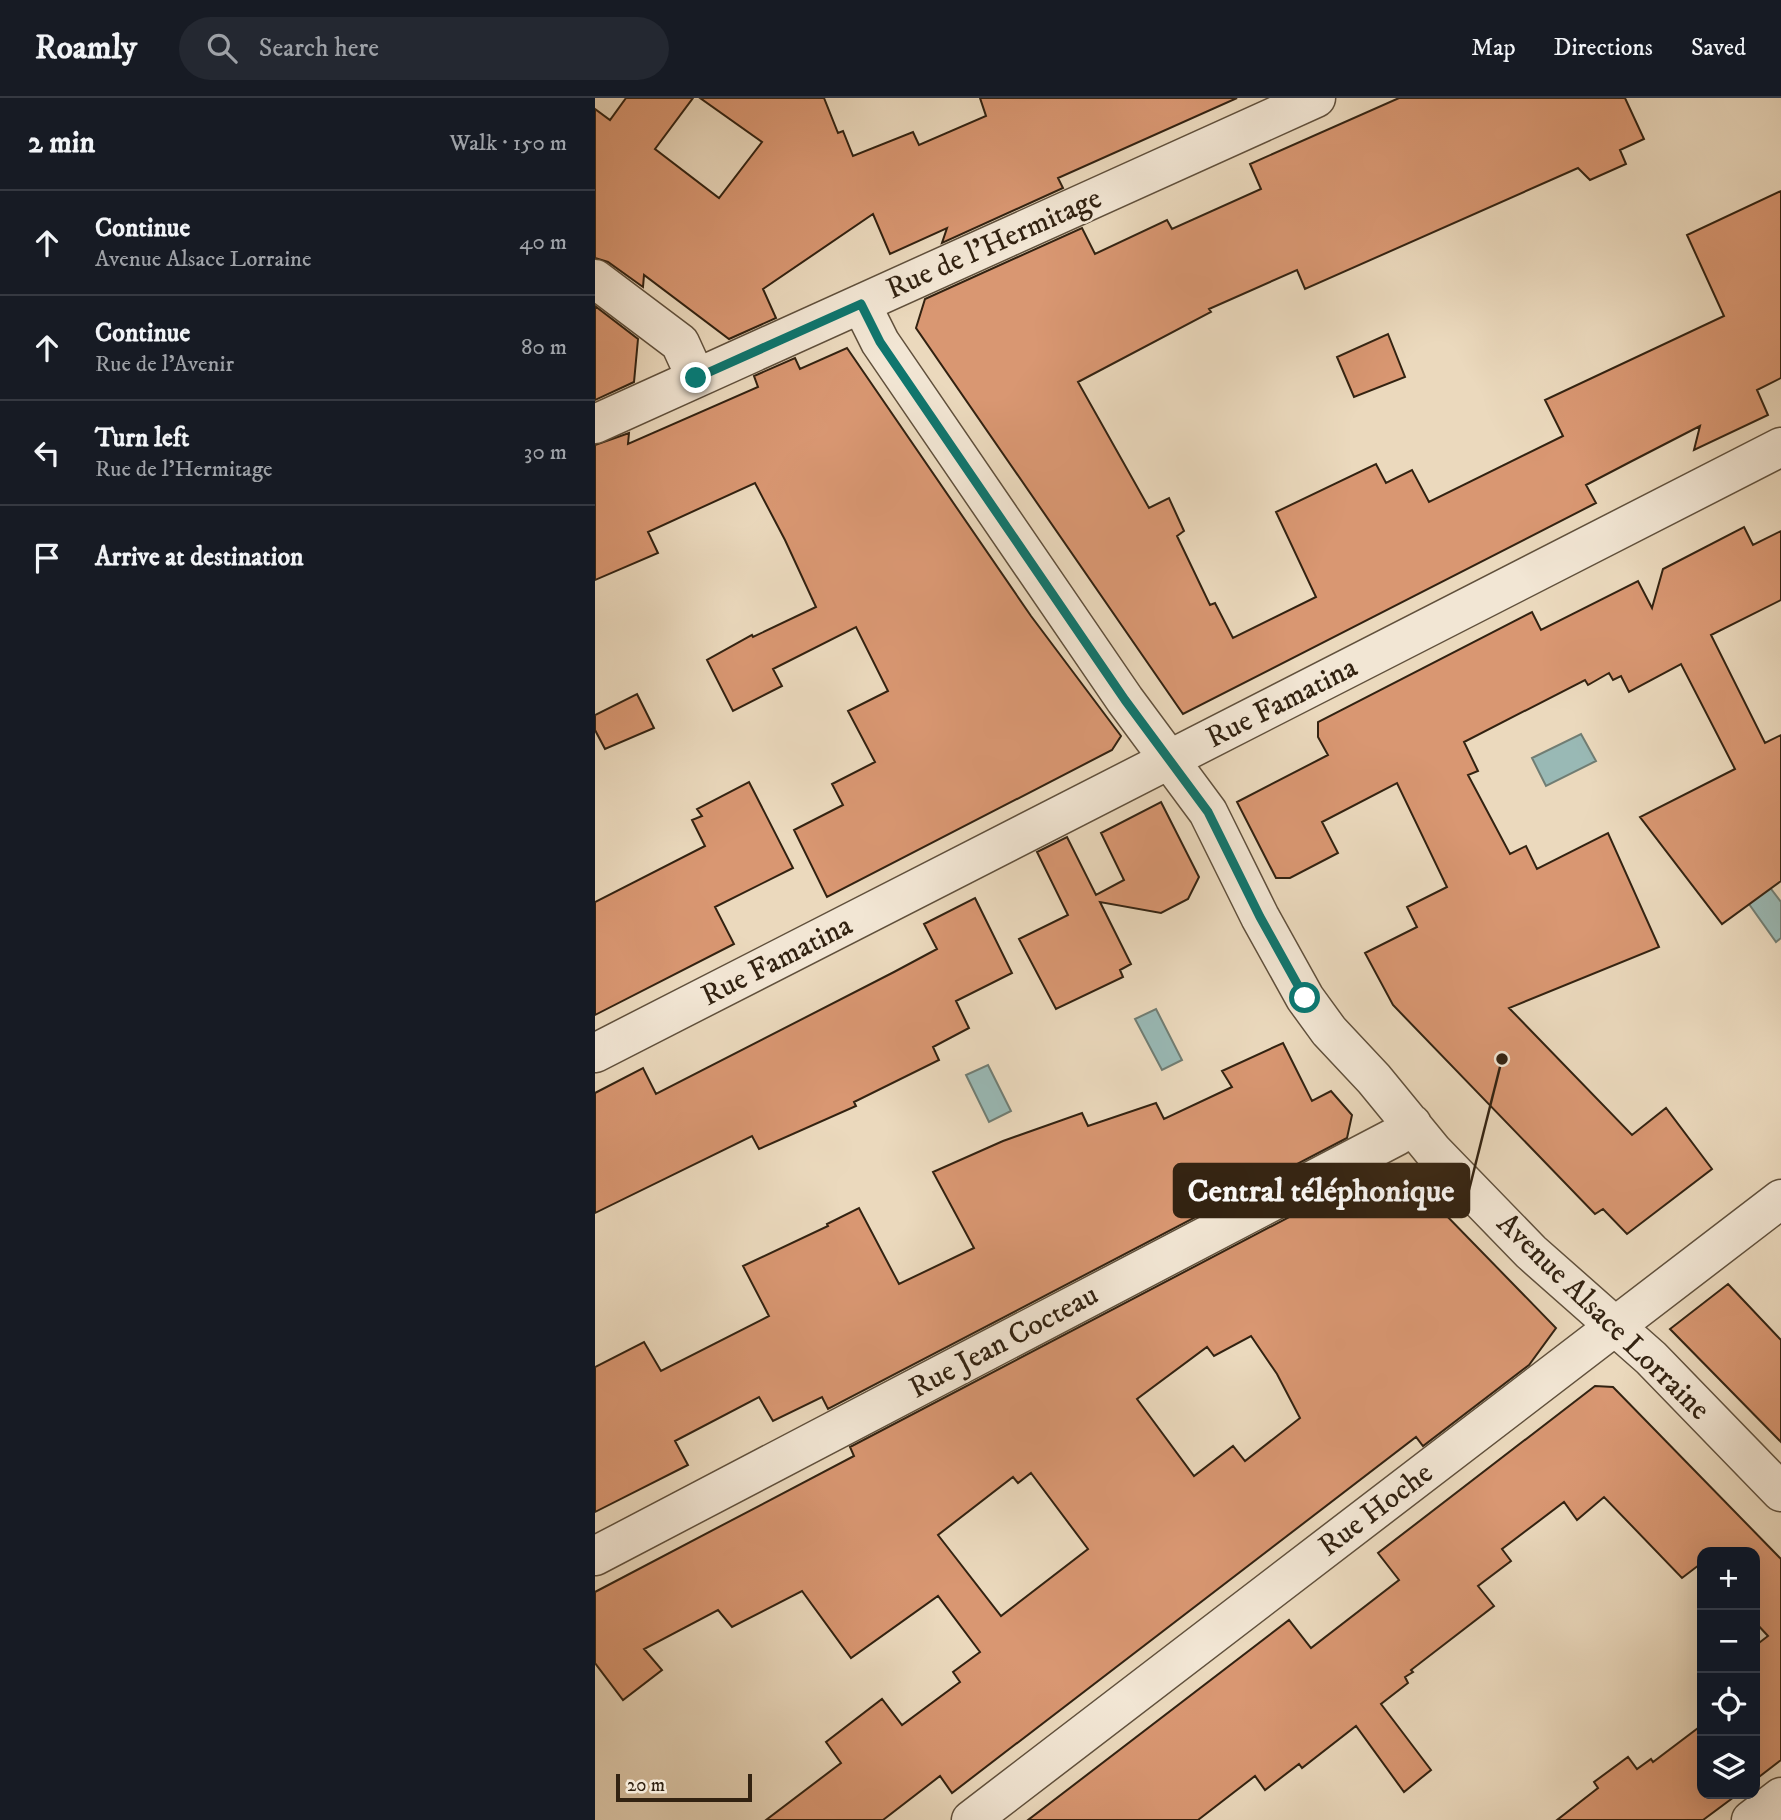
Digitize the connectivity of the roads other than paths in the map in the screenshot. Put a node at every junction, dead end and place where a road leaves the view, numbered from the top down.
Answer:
1 (1316, 98) edge
2 (595, 279) edge
3 (861, 304) junction
4 (696, 378) junction
5 (595, 424) edge
6 (1781, 447) edge
7 (1171, 759) junction
8 (595, 1053) edge
9 (1412, 1124) junction
10 (1781, 1199) edge
11 (1614, 1326) junction
12 (1781, 1492) edge
13 (595, 1556) edge
14 (1781, 1797) edge
15 (971, 1820) edge
16 (1751, 1820) edge

1 - 3 street, Rue de l'Hermitage
2 - 4 street
3 - 4 street, Rue de l'Hermitage
3 - 7 street, Avenue Alsace Lorraine
4 - 5 street, Rue de l'Hermitage
6 - 7 street, Rue Famatina
7 - 8 street, Rue Famatina
7 - 9 street, Avenue Alsace Lorraine
9 - 11 street, Avenue Alsace Lorraine
9 - 13 street, Rue Jean Cocteau
10 - 11 street, Rue Hoche
11 - 12 street, Avenue Alsace Lorraine
11 - 15 street, Rue Hoche
14 - 16 street

